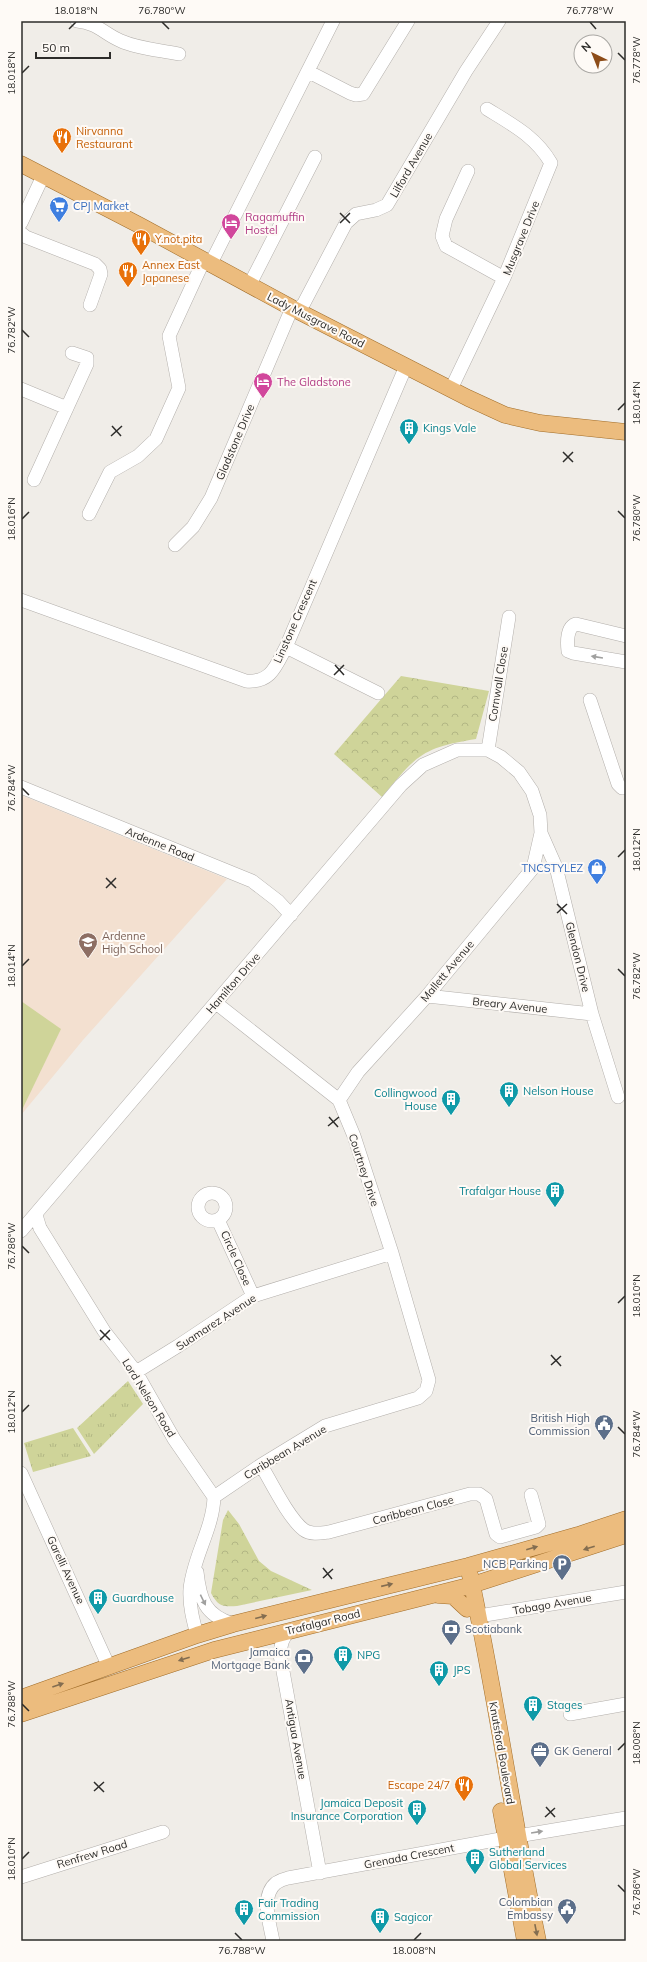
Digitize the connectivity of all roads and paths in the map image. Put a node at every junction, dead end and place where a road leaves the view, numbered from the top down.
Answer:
1 (78, 21) edge
2 (333, 21) edge
3 (408, 21) edge
4 (498, 21) edge
5 (179, 54) dead end
6 (309, 72) junction
7 (488, 109) dead end
8 (315, 158) dead end
9 (21, 164) edge
10 (468, 171) dead end
11 (43, 176) junction
12 (21, 222) edge
13 (21, 233) edge
14 (207, 263) junction
15 (504, 278) junction
16 (249, 286) junction
17 (90, 305) dead end
18 (295, 309) junction
19 (72, 353) dead end
20 (406, 366) junction
21 (21, 389) edge
22 (452, 389) junction
23 (67, 408) junction
24 (626, 432) edge
25 (34, 480) dead end
26 (89, 514) dead end
27 (175, 545) dead end
28 (21, 600) edge
29 (509, 617) dead end
30 (626, 636) edge
31 (286, 646) junction
32 (626, 662) edge
33 (378, 693) dead end
34 (590, 700) dead end
35 (488, 750) junction
36 (21, 787) edge
37 (626, 788) edge
38 (541, 833) junction
39 (290, 915) junction
40 (427, 996) junction
41 (216, 1003) junction
42 (592, 1014) junction
43 (618, 1097) dead end
44 (339, 1100) junction
45 (36, 1215) junction
46 (218, 1220) dead end
47 (21, 1231) edge
48 (392, 1253) junction
49 (253, 1296) junction
50 (136, 1372) junction
51 (426, 1391) joint
52 (261, 1465) junction
53 (21, 1473) edge
54 (25, 1491) edge
55 (531, 1495) dead end
56 (214, 1497) junction
57 (626, 1519) edge
58 (626, 1535) edge
59 (196, 1562) junction
60 (463, 1567) junction
61 (494, 1579) junction
62 (467, 1586) junction
63 (626, 1592) edge
64 (427, 1596) junction
65 (474, 1611) junction
66 (234, 1624) junction
67 (289, 1630) junction
68 (197, 1635) junction
69 (214, 1650) junction
70 (109, 1667) junction
71 (21, 1698) edge
72 (626, 1704) edge
73 (21, 1714) edge
74 (570, 1714) dead end
75 (626, 1818) edge
76 (163, 1832) dead end
77 (511, 1837) junction
78 (320, 1873) junction
79 (21, 1877) edge
80 (273, 1941) edge
81 (525, 1941) edge
82 (538, 1941) edge

1 - 5 street
2 - 6 street
3 - 6 street
4 - 18 street, Lilford Avenue
6 - 14 street
7 - 15 street, Musgrave Drive
8 - 16 street
9 - 11 main road, Lady Musgrave Road
10 - 15 street
11 - 12 street
11 - 14 main road, Lady Musgrave Road
13 - 17 street
14 - 16 main road, Lady Musgrave Road
14 - 26 street
15 - 22 street, Musgrave Drive
16 - 18 main road, Lady Musgrave Road
18 - 20 main road, Lady Musgrave Road
18 - 27 street, Gladstone Drive
19 - 23 street
20 - 22 main road, Lady Musgrave Road
20 - 31 street, Linstone Crescent
21 - 23 street
22 - 24 main road, Lady Musgrave Road
23 - 25 street
28 - 31 street, Linstone Crescent
29 - 35 street, Cornwall Close
32 -> 30 street
31 - 33 street
34 - 37 street
35 - 38 street, Glendon Drive
35 - 39 street, Hamilton Drive
36 - 39 street, Ardenne Road
38 - 40 street, Mallett Avenue
38 - 42 street, Glendon Drive
39 - 41 street, Hamilton Drive
40 - 42 street, Breary Avenue
40 - 44 street, Mallett Avenue
41 - 44 street, Courtney Drive
41 - 45 street, Hamilton Drive
42 - 43 street, Glendon Drive
44 - 48 street, Courtney Drive
45 - 47 street, Hamilton Drive
45 - 50 street, Lord Nelson Road
46 - 49 street, Circle Close
48 - 49 street, Suamarez Avenue
48 - 51 street, Courtney Drive
49 - 50 street, Suamarez Avenue
50 - 56 street, Lord Nelson Road
51 - 52 street, Caribbean Avenue
52 - 55 street, Caribbean Close
52 - 56 street, Caribbean Avenue
53 - 54 street, Garelli Avenue
54 - 70 street, Garelli Avenue
56 - 59 street
60 -> 57 main road, Trafalgar Road
58 -> 61 main road, Trafalgar Road
59 -> 66 street
59 - 68 street
60 - 62 main road, Knutsford Boulevard
66 -> 60 main road, Trafalgar Road
61 - 62 main road, Trafalgar Road
61 - 65 main road
62 - 64 main road, Trafalgar Road
62 - 65 main road, Knutsford Boulevard
63 - 65 street, Tobago Avenue
64 - 65 main road
64 - 67 main road, Trafalgar Road
65 - 77 main road, Knutsford Boulevard
66 - 68 main road, Trafalgar Road
67 - 69 main road, Trafalgar Road
67 - 78 street, Antigua Avenue
68 - 69 main road
68 - 70 main road, Trafalgar Road
69 -> 73 main road, Trafalgar Road
71 -> 70 main road, Trafalgar Road
72 - 74 street
77 -> 75 street, Grenada Crescent
76 - 79 street, Renfrew Road
77 - 78 street, Grenada Crescent
77 - 81 main road, Knutsford Boulevard
77 -> 82 main road, Knutsford Boulevard
78 - 80 street, Grenada Crescent

